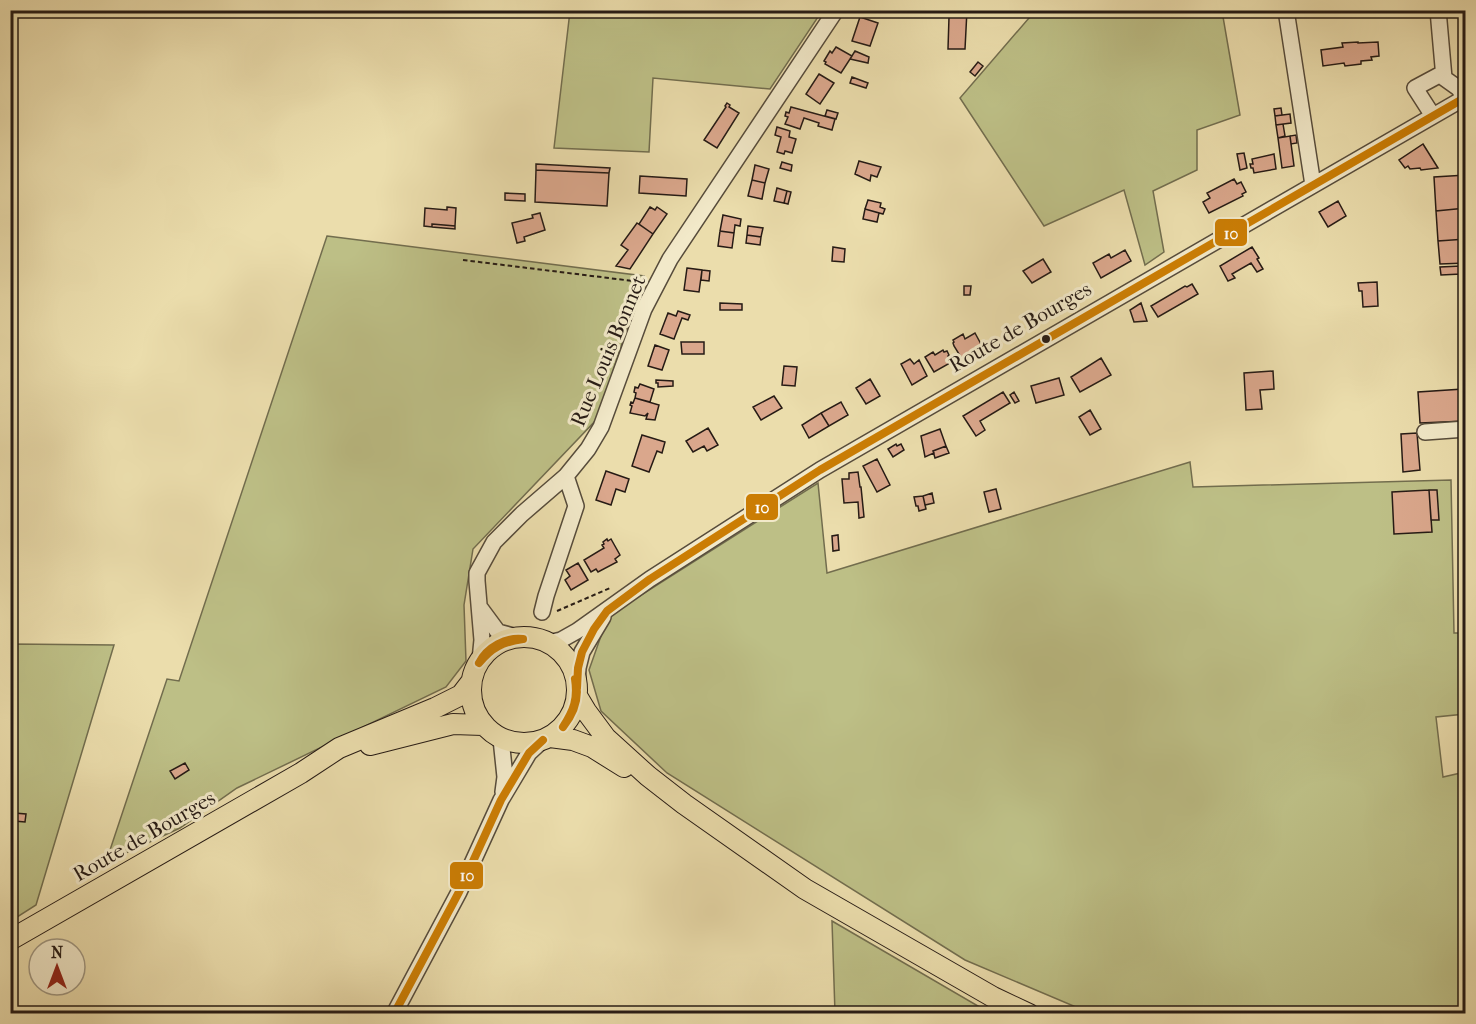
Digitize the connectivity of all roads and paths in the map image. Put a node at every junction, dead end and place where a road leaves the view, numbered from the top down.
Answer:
1 (836, 10) edge
2 (1286, 10) edge
3 (1438, 10) edge
4 (1443, 73) junction
5 (1465, 97) edge
6 (1432, 116) junction
7 (1313, 185) junction
8 (463, 260) dead end
9 (657, 284) junction
10 (1466, 429) edge
11 (1425, 432) dead end
12 (566, 476) junction
13 (627, 596) junction
14 (479, 606) junction
15 (607, 611) junction
16 (542, 612) joint
17 (517, 638) junction
18 (548, 643) junction
19 (480, 660) junction
20 (471, 682) junction
21 (577, 692) junction
22 (483, 725) junction
23 (501, 739) junction
24 (547, 739) junction
25 (301, 773) junction
26 (501, 800) junction
27 (684, 804) junction
28 (10, 940) edge
29 (394, 1014) edge
30 (1029, 1014) edge

1 - 9 street, Rue Louis Bonnet
2 - 7 street
3 - 4 street
4 - 5 street
4 - 6 street
5 - 6 street, Route de Bourges
6 - 7 street, Route de Bourges
7 - 13 street, Route de Bourges
8 - 9 path
9 - 12 street, Rue Louis Bonnet
10 - 11 street
12 - 14 street, Rue Louis Bonnet
12 - 16 street
13 - 15 street, Route de Bourges
13 - 16 path
14 - 17 street
14 - 19 street, Rue Louis Bonnet
15 - 18 street, Route de Bourges
15 - 21 street, Route de Bourges
17 - 18 main road
17 - 19 main road
18 - 21 main road
19 - 20 main road
20 - 22 main road
20 - 25 main road
21 - 24 main road
21 - 27 main road
22 - 23 main road
22 - 25 main road
23 - 24 main road
23 - 26 street
24 - 26 street
24 - 27 main road
25 - 28 main road, Route de Bourges
26 - 29 street
27 - 30 main road

